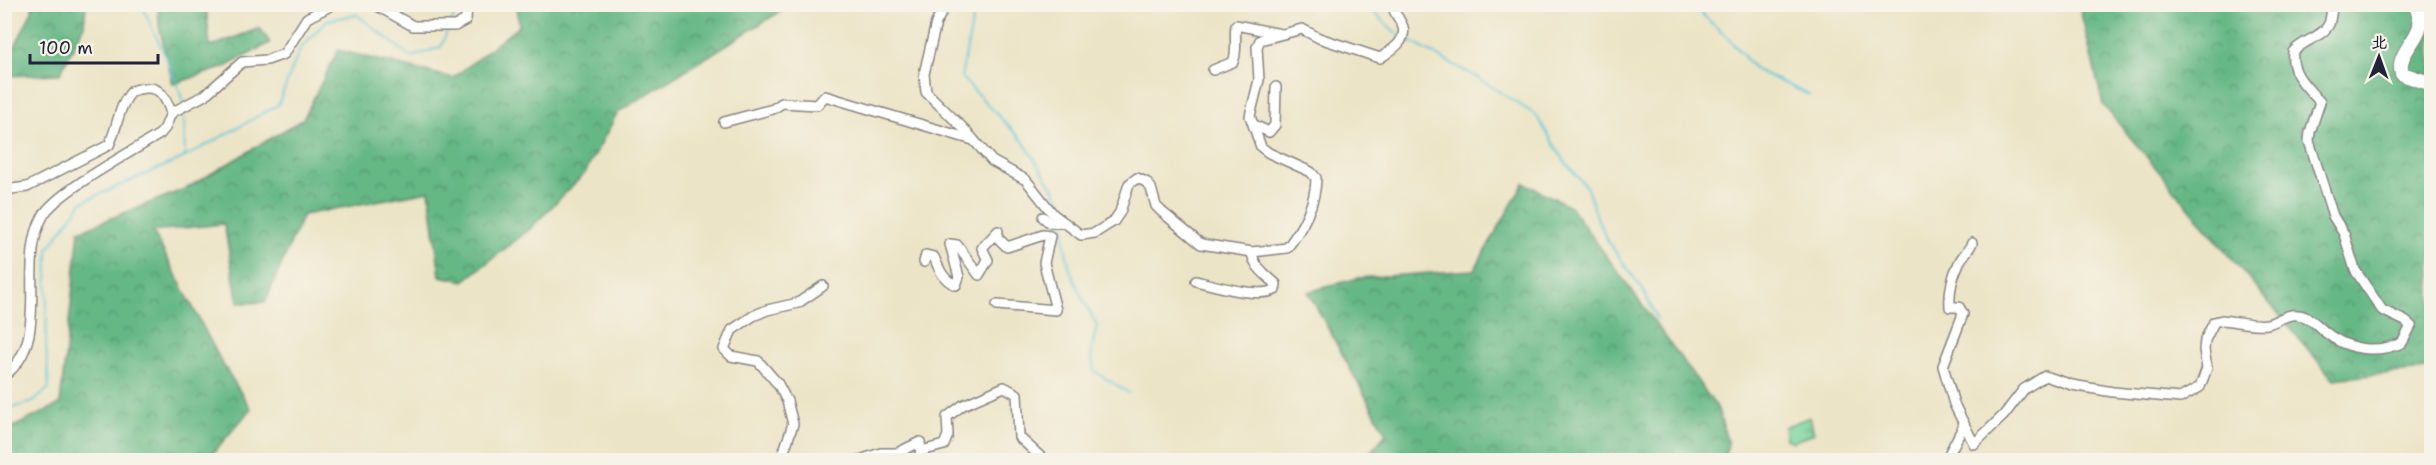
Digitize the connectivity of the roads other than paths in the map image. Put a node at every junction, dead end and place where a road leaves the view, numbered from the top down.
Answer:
1 (334, 4) edge
2 (374, 4) edge
3 (467, 4) edge
4 (946, 4) edge
5 (1392, 4) edge
6 (2333, 4) edge
7 (2414, 4) edge
8 (1283, 34) junction
9 (1214, 70) dead end
10 (2432, 84) edge
11 (1276, 87) dead end
12 (171, 113) junction
13 (724, 122) dead end
14 (1254, 125) junction
15 (975, 141) junction
16 (4, 190) edge
17 (1043, 218) dead end
18 (1065, 223) junction
19 (1050, 236) junction
20 (1972, 243) dead end
21 (1252, 252) junction
22 (924, 262) dead end
23 (1197, 281) dead end
24 (823, 286) dead end
25 (997, 305) dead end
26 (4, 376) edge
27 (1964, 425) junction
28 (920, 456) edge
29 (782, 460) edge
30 (860, 460) edge
31 (1044, 460) edge
32 (1946, 460) edge

1 - 12 street
2 - 3 street
4 - 15 street
5 - 8 street
6 - 27 street
7 - 10 street
8 - 9 street
8 - 14 street
11 - 14 street
12 - 16 street
12 - 26 street
13 - 15 street
14 - 21 street
15 - 18 street
17 - 18 street
18 - 19 street
18 - 21 street
19 - 22 street
19 - 25 street
20 - 27 street
21 - 23 street
24 - 29 street
27 - 32 street
28 - 30 street
28 - 31 street

